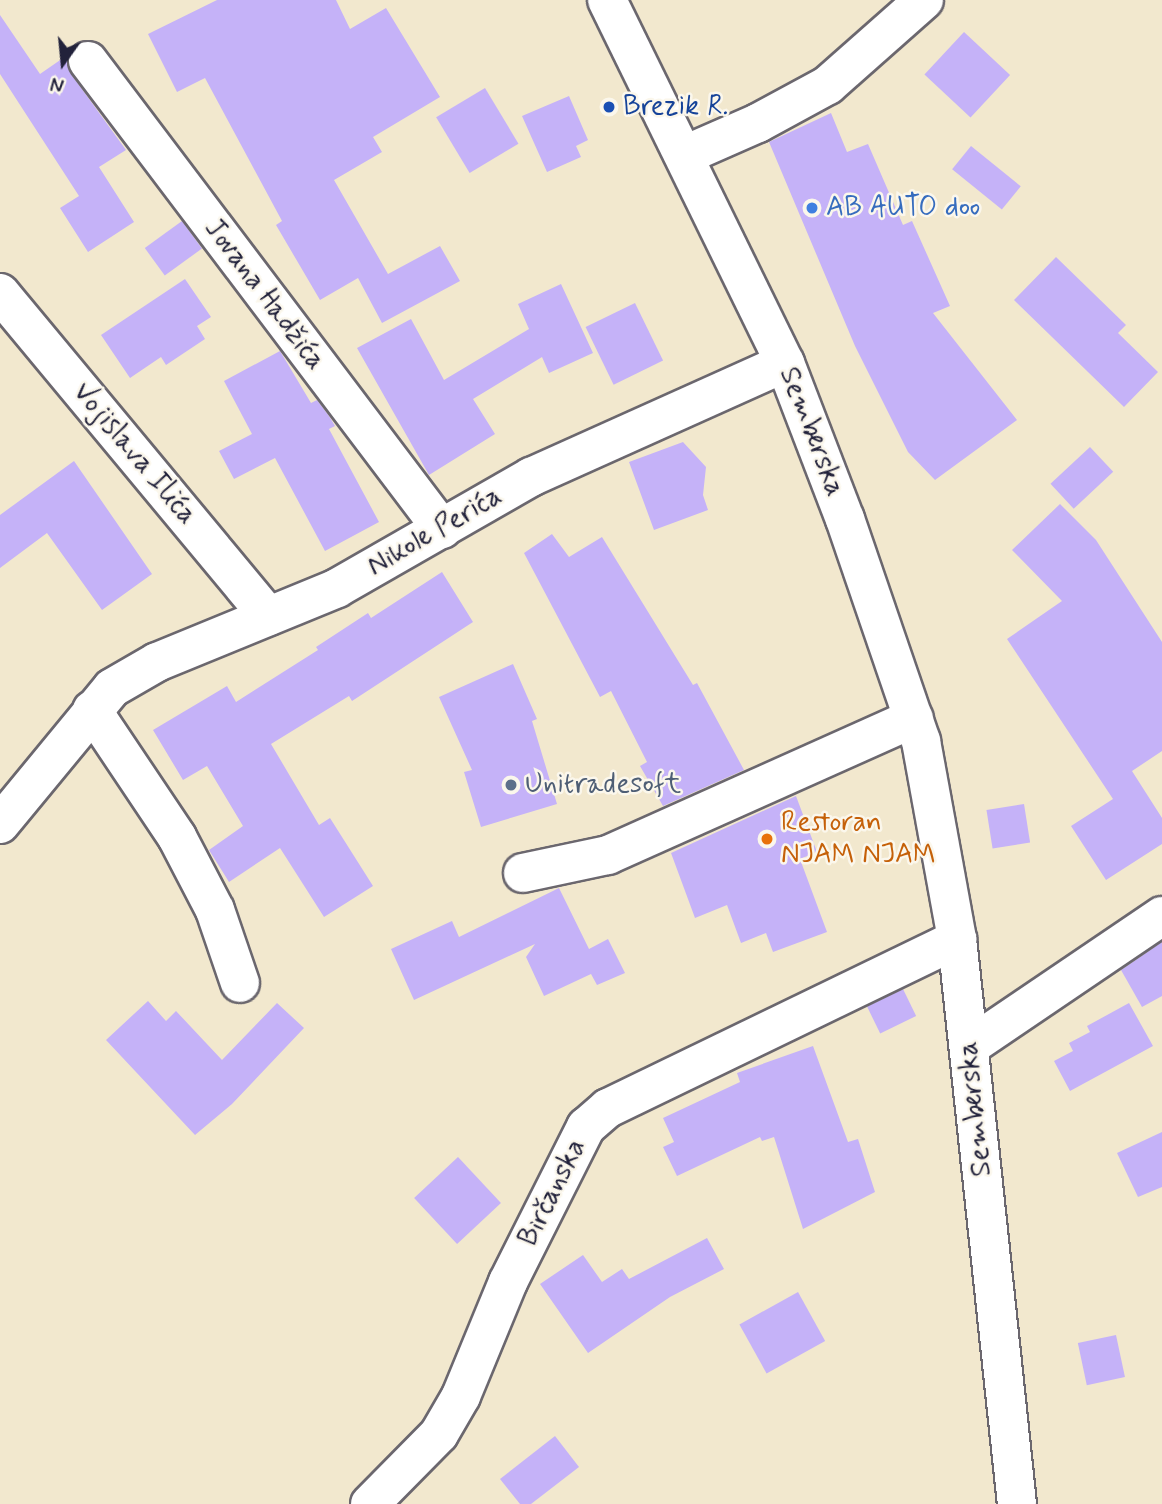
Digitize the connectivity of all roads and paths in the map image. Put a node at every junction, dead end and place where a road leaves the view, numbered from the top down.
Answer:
1 (607, 0) edge
2 (924, 0) edge
3 (88, 61) dead end
4 (685, 155) junction
5 (0, 293) edge
6 (785, 363) junction
7 (442, 528) junction
8 (268, 616) junction
9 (92, 710) junction
10 (914, 718) junction
11 (0, 824) edge
12 (523, 873) dead end
13 (1162, 916) edge
14 (957, 939) junction
15 (240, 983) dead end
16 (970, 1046) junction
17 (370, 1504) edge
18 (1017, 1504) edge

1 - 4 street, Semberska
2 - 4 street
3 - 7 street, Jovana Hadžića
4 - 6 street, Semberska
5 - 8 street, Vojislava Ilića
6 - 7 street, Nikole Perića
6 - 10 street, Semberska
7 - 8 street, Nikole Perića
8 - 9 street, Nikole Perića
9 - 11 street, Nikole Perića
9 - 15 street
10 - 12 street
10 - 14 street, Semberska
13 - 16 street
14 - 16 street, Semberska
14 - 17 street, Birčanska
16 - 18 street, Semberska

